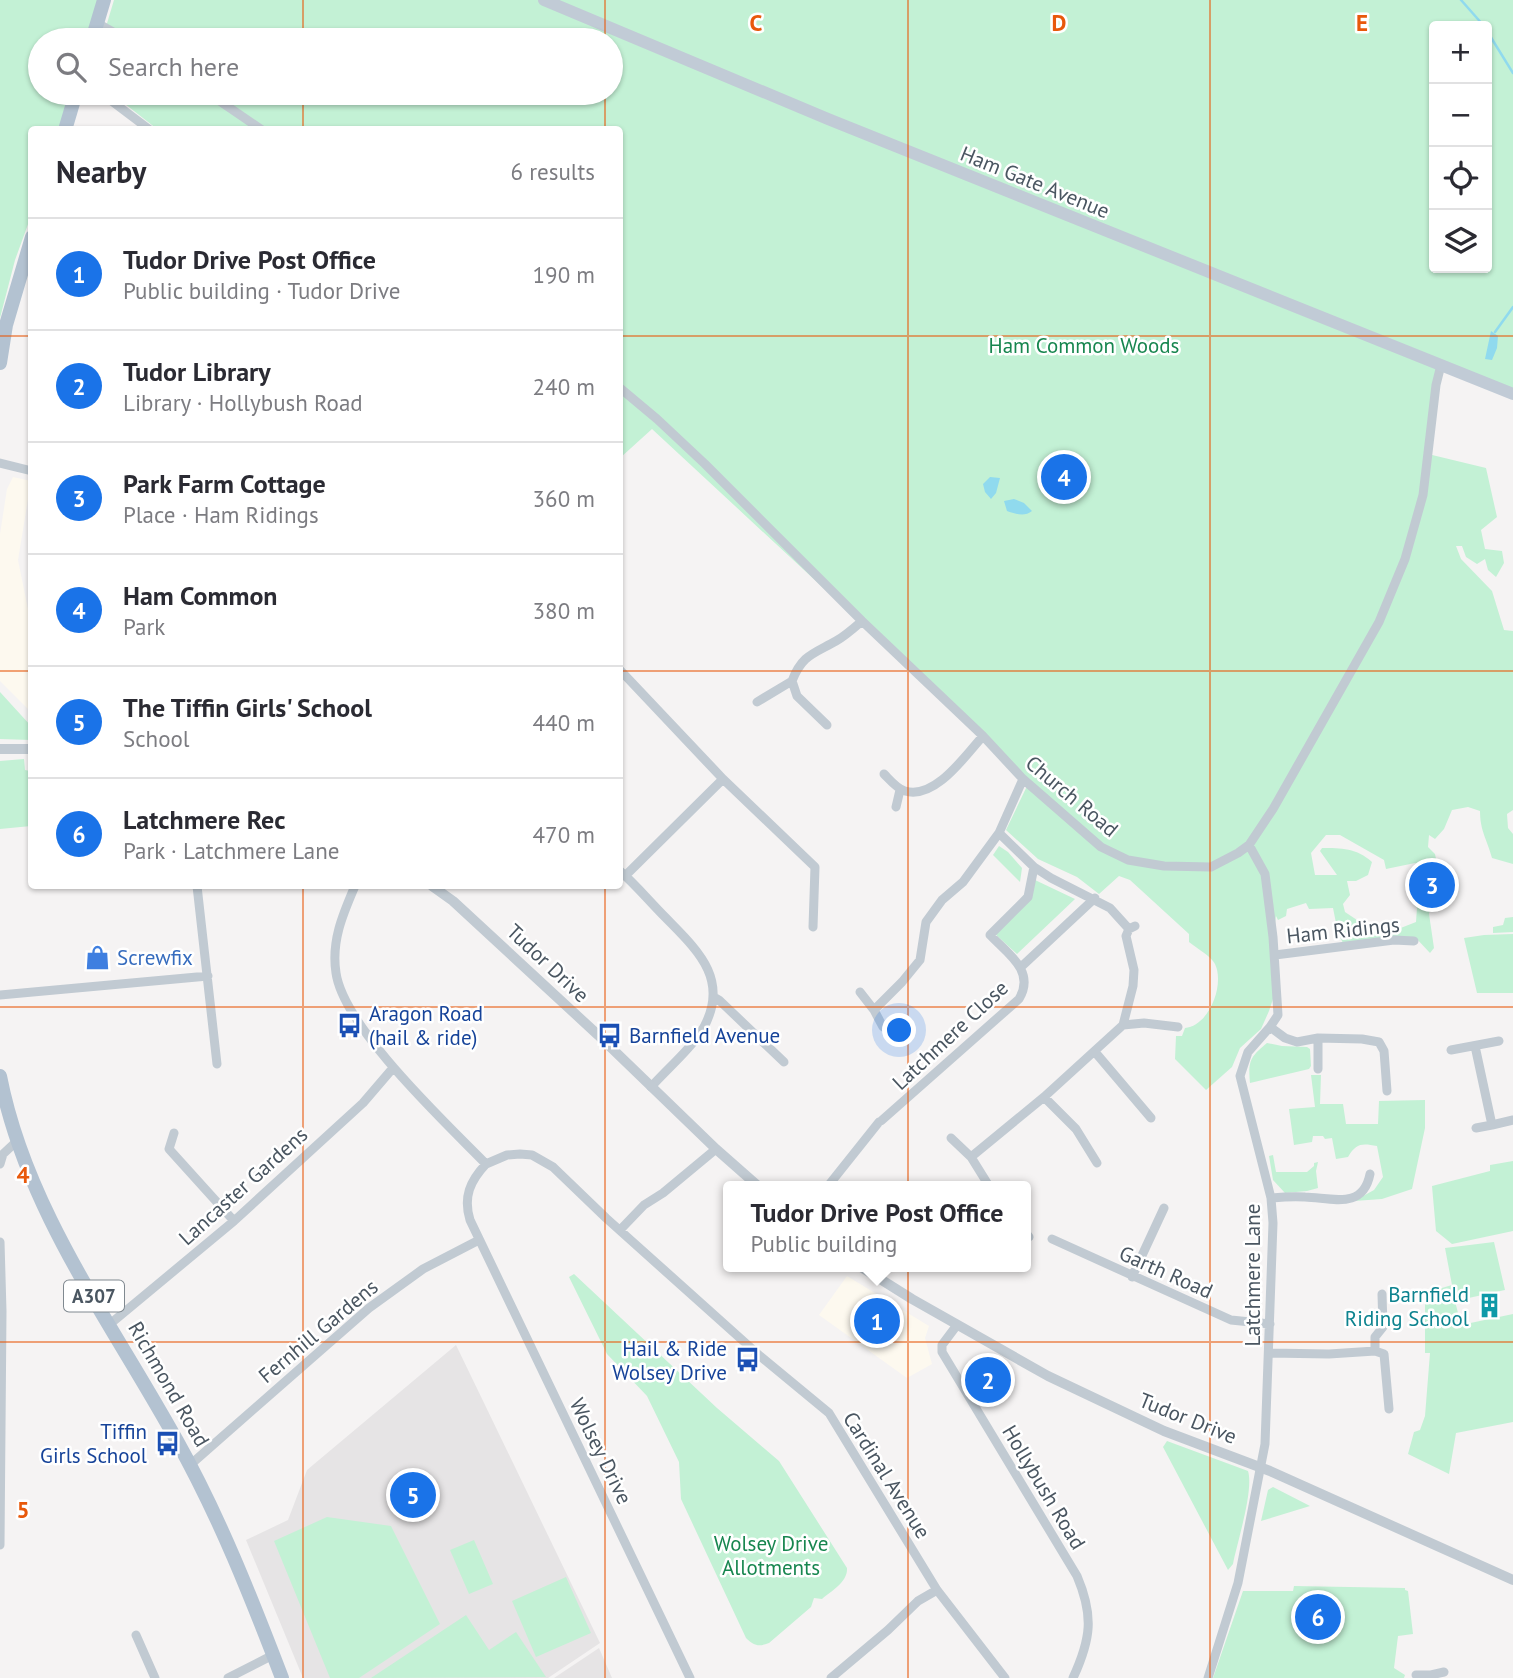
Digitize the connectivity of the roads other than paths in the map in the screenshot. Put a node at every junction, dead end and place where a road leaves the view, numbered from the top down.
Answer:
1 (104, 0) edge
2 (544, 0) edge
3 (97, 23) junction
4 (96, 28) edge
5 (106, 28) edge
6 (611, 28) edge
7 (623, 33) edge
8 (72, 105) edge
9 (117, 105) edge
10 (226, 105) edge
11 (66, 126) edge
12 (145, 126) edge
13 (256, 126) edge
14 (28, 250) edge
15 (1, 339) edge
16 (0, 363) edge
17 (1441, 365) junction
18 (623, 391) edge
19 (1513, 394) edge
20 (0, 463) edge
21 (28, 470) edge
22 (862, 621) junction
23 (623, 673) edge
24 (792, 681) junction
25 (757, 702) dead end
26 (827, 725) dead end
27 (983, 736) junction
28 (0, 749) edge
29 (28, 749) edge
30 (884, 774) dead end
31 (723, 779) junction
32 (1023, 779) junction
33 (900, 790) junction
34 (896, 807) dead end
35 (999, 833) junction
36 (1249, 845) junction
37 (1034, 867) junction
38 (623, 873) edge
39 (623, 875) edge
40 (197, 889) edge
41 (354, 889) edge
42 (436, 889) edge
43 (1095, 898) junction
44 (813, 927) dead end
45 (1414, 941) dead end
46 (1275, 955) junction
47 (1021, 967) junction
48 (208, 976) junction
49 (860, 992) dead end
50 (0, 995) edge
51 (714, 997) junction
52 (874, 1010) junction
53 (1122, 1025) junction
54 (883, 1027) dead end
55 (1178, 1027) dead end
56 (1270, 1027) junction
57 (1318, 1038) junction
58 (1499, 1041) dead end
59 (1475, 1046) junction
60 (1451, 1050) dead end
61 (1095, 1052) junction
62 (784, 1062) dead end
63 (217, 1064) dead end
64 (393, 1068) junction
65 (1318, 1069) dead end
66 (0, 1076) edge
67 (651, 1087) junction
68 (1387, 1091) dead end
69 (1044, 1097) junction
70 (1151, 1118) dead end
71 (1513, 1120) edge
72 (1492, 1125) junction
73 (1476, 1128) dead end
74 (174, 1132) dead end
75 (951, 1138) dead end
76 (19, 1145) junction
77 (716, 1149) junction
78 (971, 1157) junction
79 (1, 1161) edge
80 (1097, 1163) dead end
81 (486, 1164) junction
82 (1370, 1174) dead end
83 (752, 1181) edge
84 (832, 1181) edge
85 (986, 1181) edge
86 (1271, 1198) junction
87 (1164, 1208) dead end
88 (234, 1221) junction
89 (620, 1230) junction
90 (1052, 1239) dead end
91 (479, 1240) junction
92 (0, 1242) edge
93 (869, 1272) edge
94 (1132, 1277) junction
95 (1382, 1294) dead end
96 (110, 1324) junction
97 (1270, 1324) junction
98 (957, 1325) junction
99 (1375, 1351) junction
100 (1269, 1353) junction
101 (1389, 1409) dead end
102 (190, 1465) junction
103 (1259, 1467) junction
104 (0, 1545) edge
105 (1513, 1580) edge
106 (937, 1590) junction
107 (136, 1635) dead end
108 (273, 1655) junction
109 (1444, 1672) dead end
110 (1416, 1675) dead end
111 (1431, 1677) edge
112 (155, 1678) edge
113 (228, 1678) edge
114 (282, 1678) edge
115 (690, 1678) edge
116 (831, 1678) edge
117 (1005, 1678) edge
118 (1073, 1678) edge
119 (1208, 1678) edge

1 - 3 main road
2 - 6 main road, Ham Gate Avenue
3 - 4 main road
3 - 5 street
7 - 17 main road, Ham Gate Avenue
8 - 11 main road
9 - 12 street
10 - 13 street
14 - 15 main road
15 - 16 main road
17 - 19 main road, Ham Gate Avenue
17 - 36 street, Church Road
18 - 22 street, Church Road
20 - 21 street
22 - 24 street
22 - 27 street, Church Road
23 - 31 street
24 - 25 street
24 - 26 street
27 - 32 street, Church Road
27 - 33 street
28 - 29 street
30 - 33 street
31 - 38 street
31 - 44 street
32 - 35 street
32 - 36 street, Church Road
33 - 34 street
35 - 37 street
35 - 52 street
36 - 46 street, Latchmere Lane
37 - 43 street
37 - 47 street, Latchmere Close
39 - 51 street
40 - 48 street
41 - 64 street
42 - 67 street, Tudor Drive
43 - 47 street, Latchmere Close
43 - 53 street
45 - 46 street, Ham Ridings
46 - 56 street, Latchmere Lane
47 - 84 street, Latchmere Close
48 - 50 street
48 - 63 street
49 - 52 street
51 - 62 street
51 - 67 street
52 - 54 street
53 - 55 street
53 - 61 street
56 - 57 street
56 - 86 street, Latchmere Lane
57 - 65 street
57 - 68 street
58 - 59 street
59 - 60 street
59 - 72 street
61 - 69 street
61 - 70 street
64 - 81 street
64 - 88 street, Lancaster Gardens
66 - 76 main road, Richmond Road / A307
67 - 77 street, Tudor Drive
69 - 78 street
69 - 80 street
71 - 72 street
72 - 73 street
74 - 88 street
75 - 78 street
76 - 79 street
76 - 96 main road, Richmond Road / A307
77 - 83 street, Tudor Drive
77 - 89 street
78 - 85 street
81 - 89 street, Cardinal Avenue
81 - 91 street, Wolsey Drive
82 - 86 street
86 - 97 street, Latchmere Lane
87 - 94 street
88 - 96 street, Lancaster Gardens
89 - 106 street, Cardinal Avenue
90 - 94 street, Garth Road
91 - 102 street, Fernhill Gardens
91 - 115 street, Wolsey Drive
92 - 104 street
93 - 98 street, Tudor Drive
94 - 97 street, Garth Road
95 - 99 street
96 - 102 main road, Richmond Road / A307
97 - 100 street, Latchmere Lane
98 - 103 street, Tudor Drive
98 - 118 street, Hollybush Road
99 - 100 street
99 - 101 street
100 - 103 street, Latchmere Lane
102 - 108 main road, Richmond Road / A307
103 - 105 street, Tudor Drive
103 - 119 street, Latchmere Lane
106 - 116 street
106 - 117 street, Cardinal Avenue
107 - 112 street
108 - 113 street
108 - 114 main road, Richmond Road / A307
109 - 111 street
110 - 111 street

